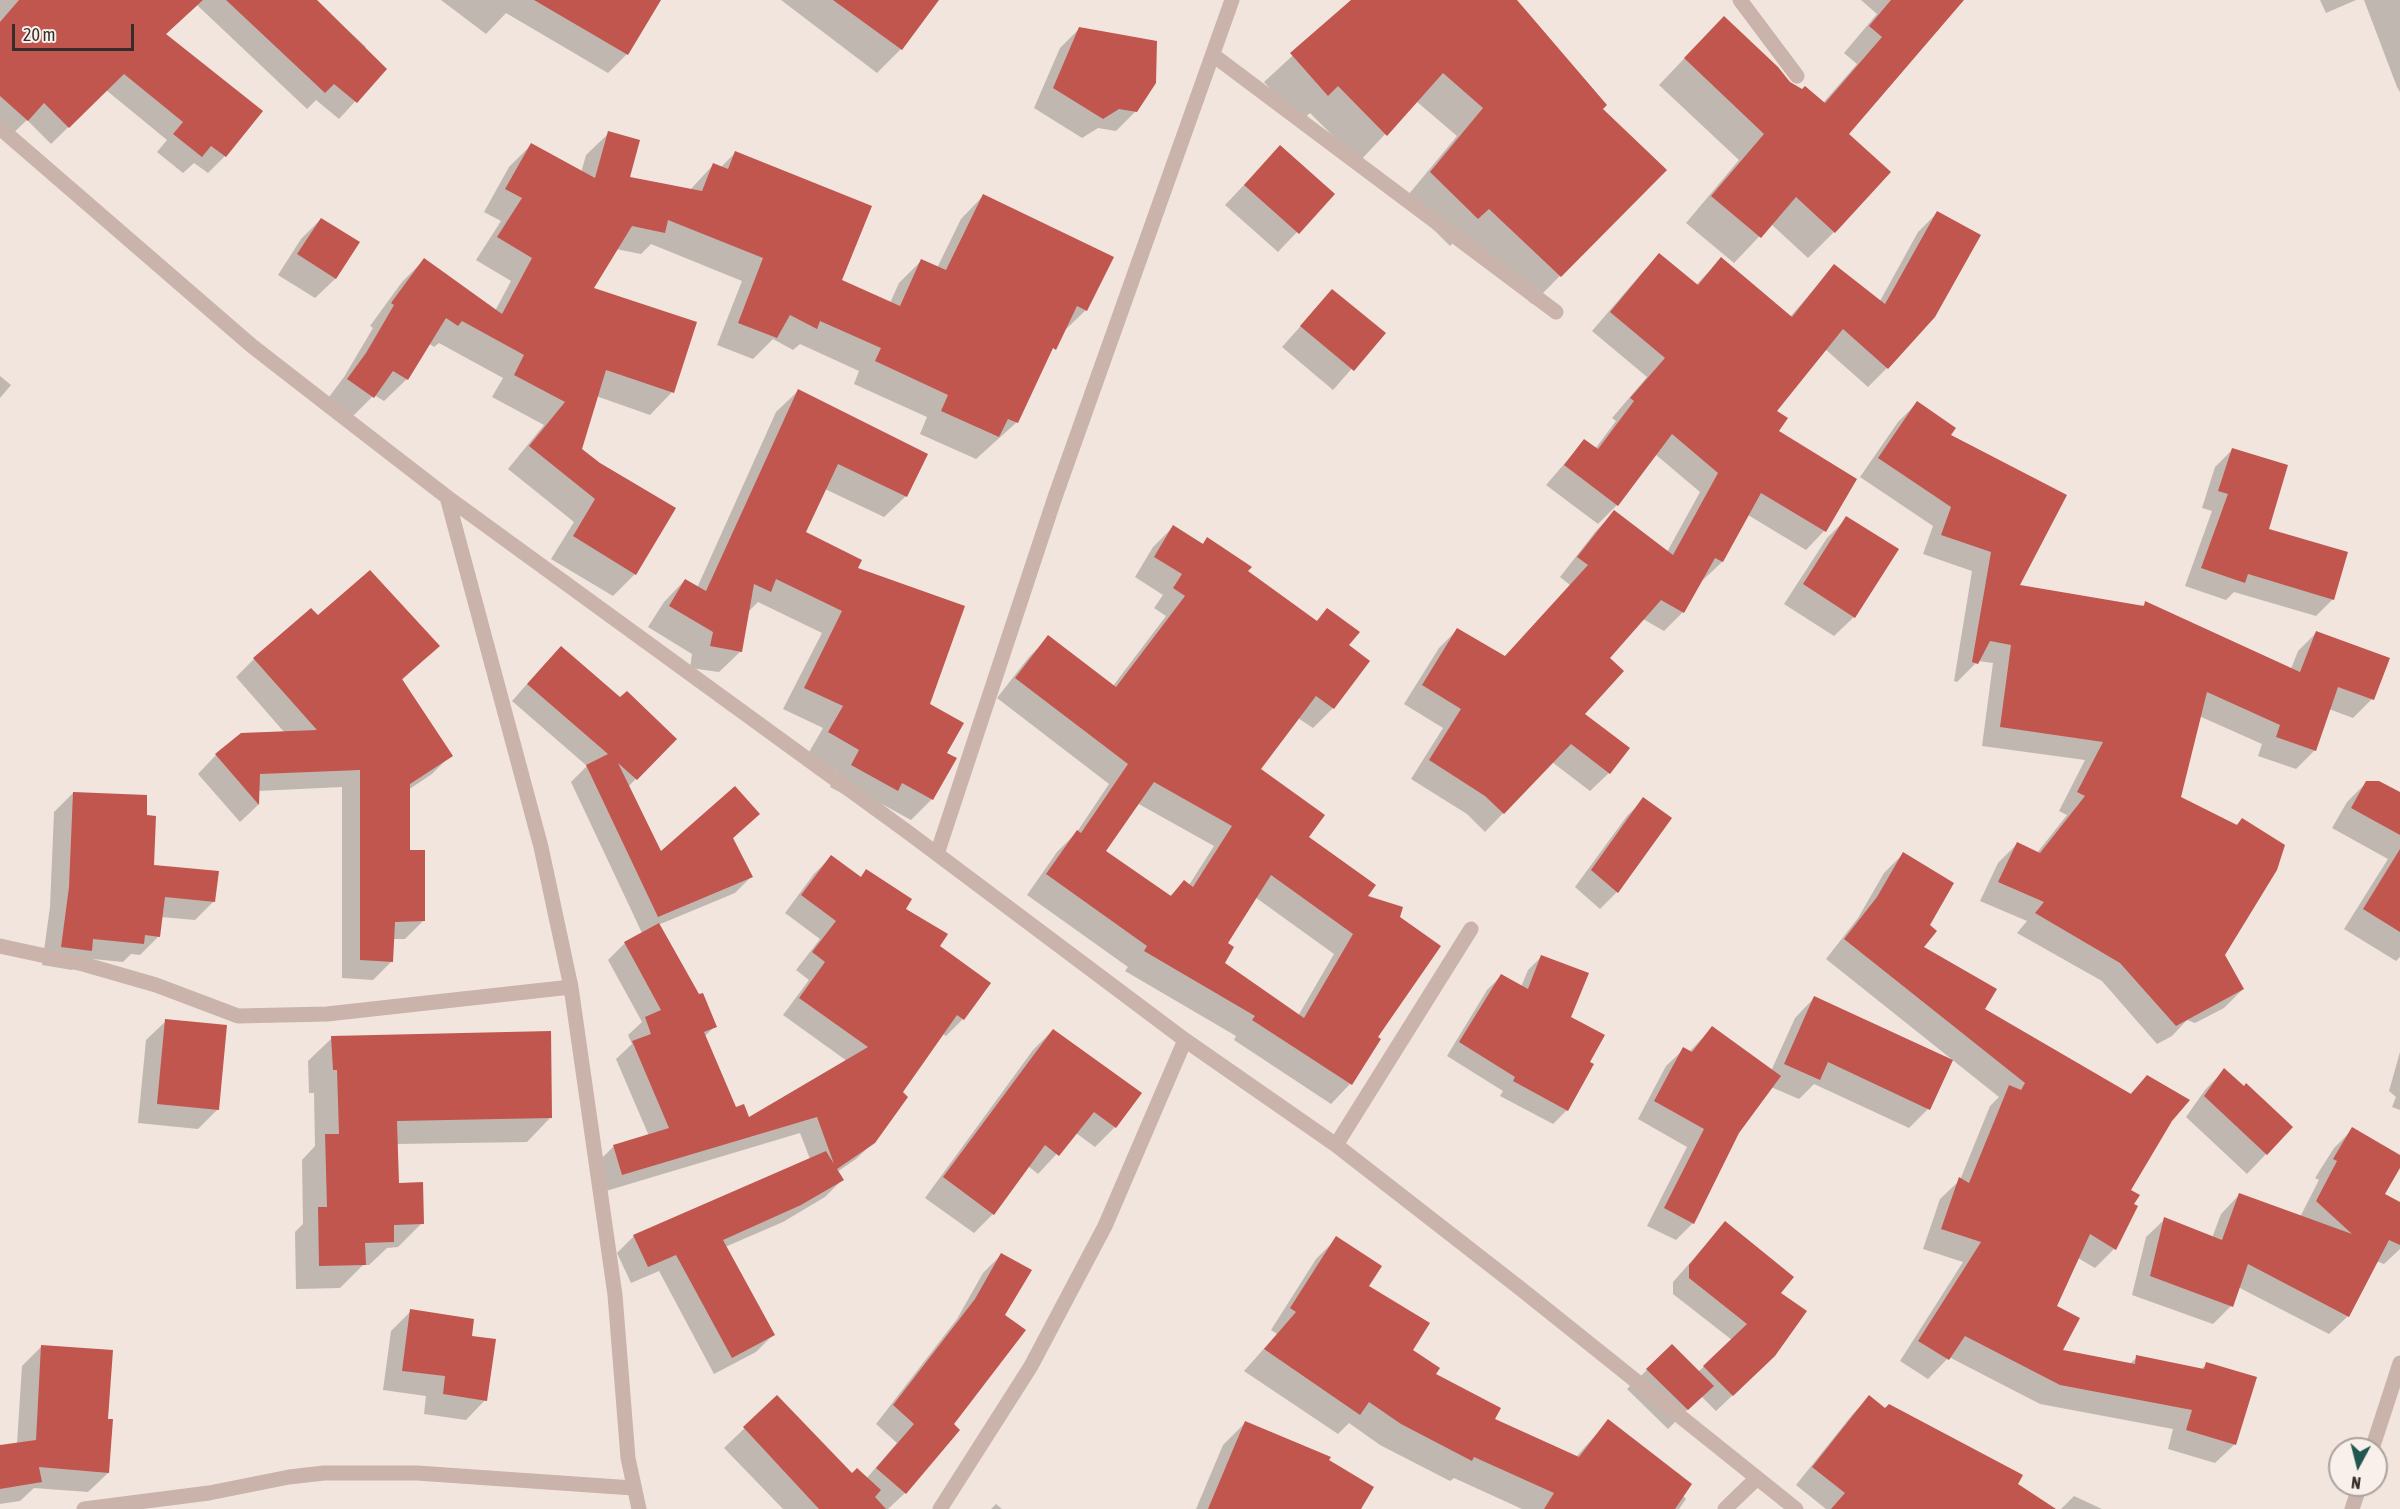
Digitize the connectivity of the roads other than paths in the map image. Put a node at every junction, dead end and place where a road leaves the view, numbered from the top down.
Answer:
1 (1232, 0) edge
2 (1740, 0) edge
3 (1213, 55) junction
4 (1797, 76) dead end
5 (0, 128) edge
6 (1556, 312) dead end
7 (447, 497) junction
8 (937, 854) junction
9 (1471, 929) dead end
10 (0, 946) edge
11 (571, 987) junction
12 (1185, 1040) junction
13 (1336, 1145) junction
14 (2400, 1363) edge
15 (2376, 1437) edge
16 (1757, 1478) junction
17 (633, 1488) junction
18 (84, 1509) edge
19 (639, 1509) edge
20 (940, 1509) edge
21 (1725, 1509) edge
22 (1796, 1509) edge

1 - 3 street
2 - 4 street
3 - 6 street
3 - 8 street
5 - 7 street
7 - 8 street
7 - 11 street
8 - 12 street
9 - 13 street
10 - 11 street
11 - 17 street
12 - 13 street
12 - 20 street
13 - 16 street
14 - 15 street
16 - 21 street
16 - 22 street
17 - 18 street
17 - 19 street

